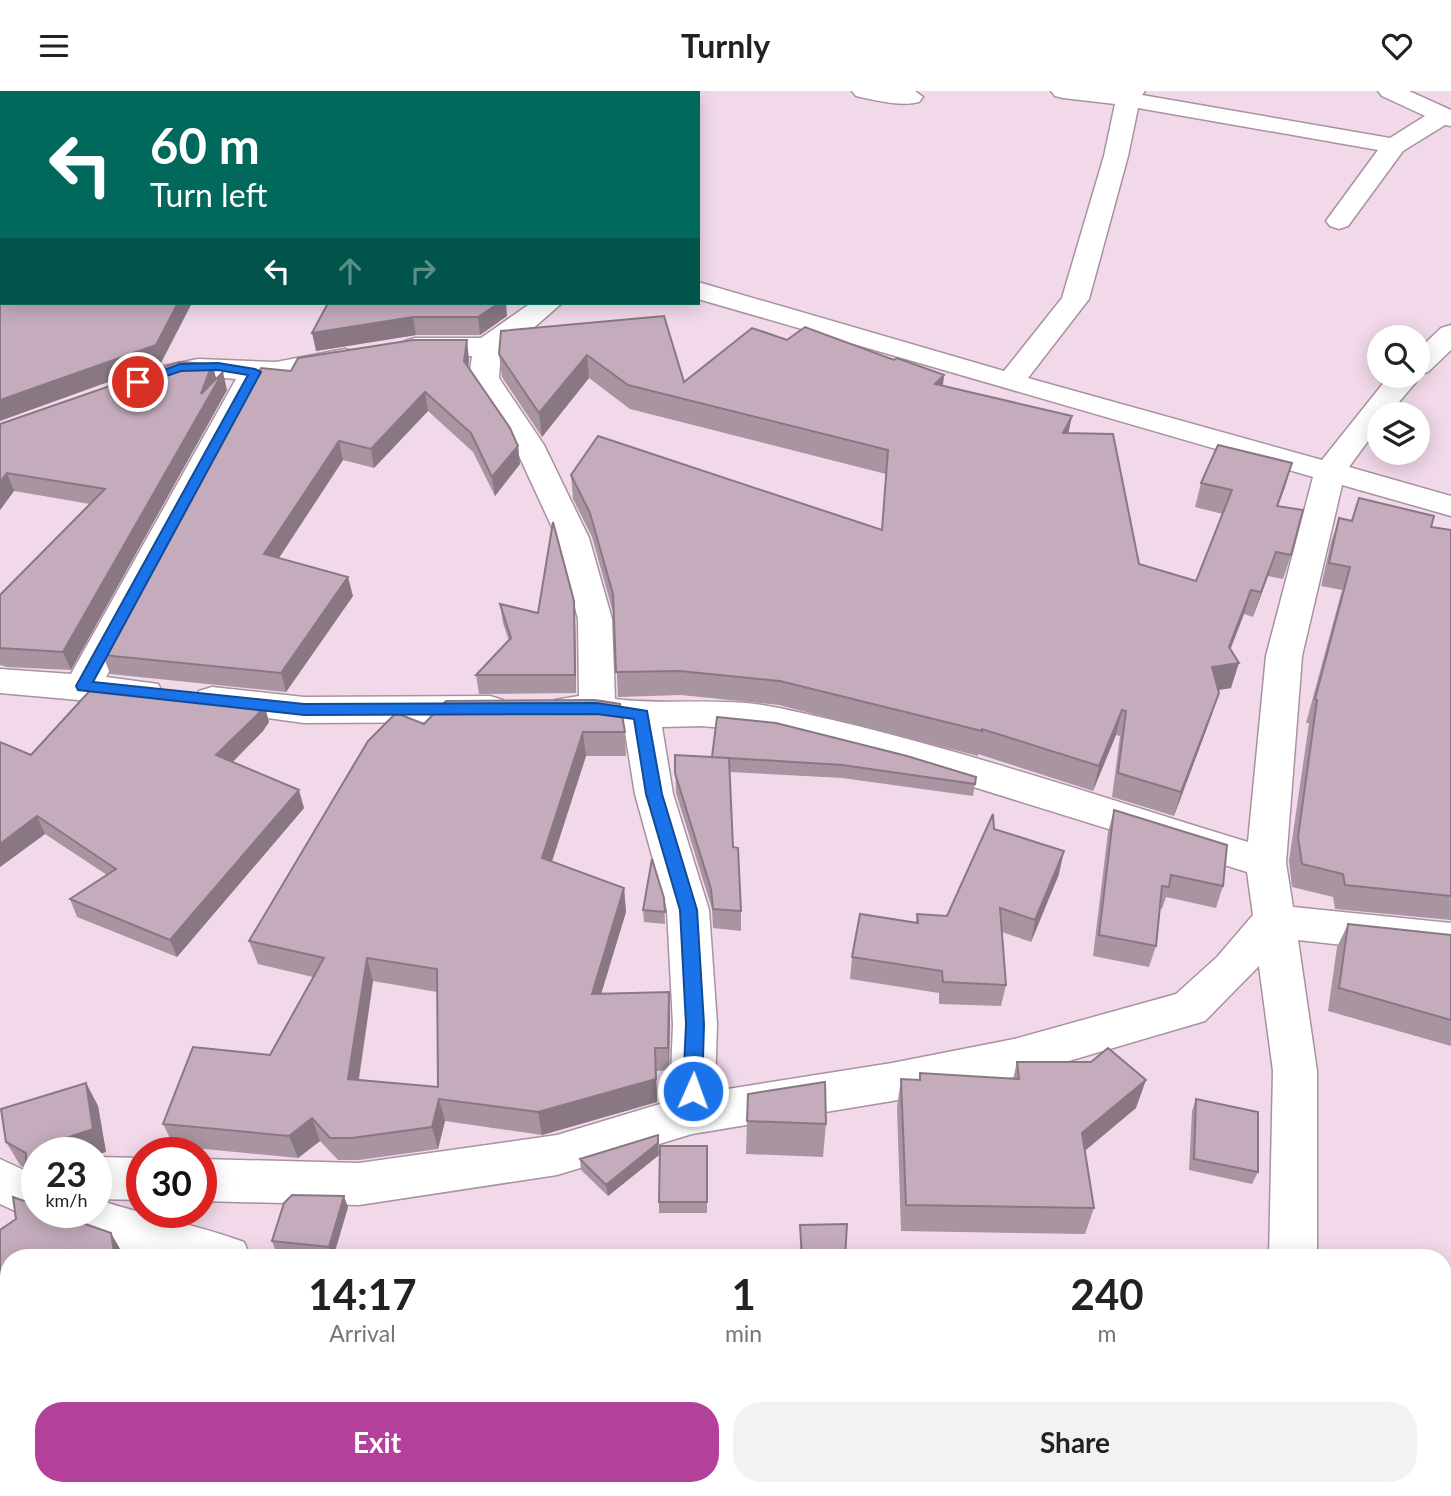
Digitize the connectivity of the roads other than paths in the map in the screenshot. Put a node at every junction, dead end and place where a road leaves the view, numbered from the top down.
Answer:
1 (864, 91) edge
2 (1063, 91) edge
3 (1390, 91) edge
4 (1130, 95) edge
5 (909, 101) edge
6 (1446, 118) edge
7 (1394, 146) junction
8 (1339, 221) dead end
9 (700, 291) edge
10 (546, 305) edge
11 (1451, 334) edge
12 (487, 347) junction
13 (1430, 354) edge
14 (255, 372) junction
15 (1010, 382) junction
16 (132, 384) edge
17 (1393, 388) edge
18 (1330, 471) junction
19 (1451, 506) edge
20 (0, 681) edge
21 (83, 686) junction
22 (597, 709) junction
23 (641, 715) junction
24 (1266, 863) junction
25 (1272, 922) junction
26 (1451, 940) edge
27 (692, 1114) junction
28 (21, 1177) edge
29 (0, 1178) edge
30 (217, 1180) edge
31 (21, 1190) edge
32 (112, 1227) edge
33 (192, 1249) edge
34 (1293, 1249) edge

1 - 5 street
2 - 4 street
3 - 6 street
4 - 7 street
4 - 15 street
6 - 7 street
7 - 8 street
9 - 15 street
10 - 12 street
11 - 13 street
12 - 14 street
12 - 22 street
14 - 16 street
14 - 21 street
15 - 18 street
17 - 18 street
18 - 19 street
18 - 24 street
20 - 21 street
21 - 22 street
22 - 23 street
23 - 24 street
23 - 27 street
24 - 25 street
25 - 26 street
25 - 27 street
25 - 34 street
27 - 30 street
28 - 29 street
29 - 31 street
32 - 33 street

